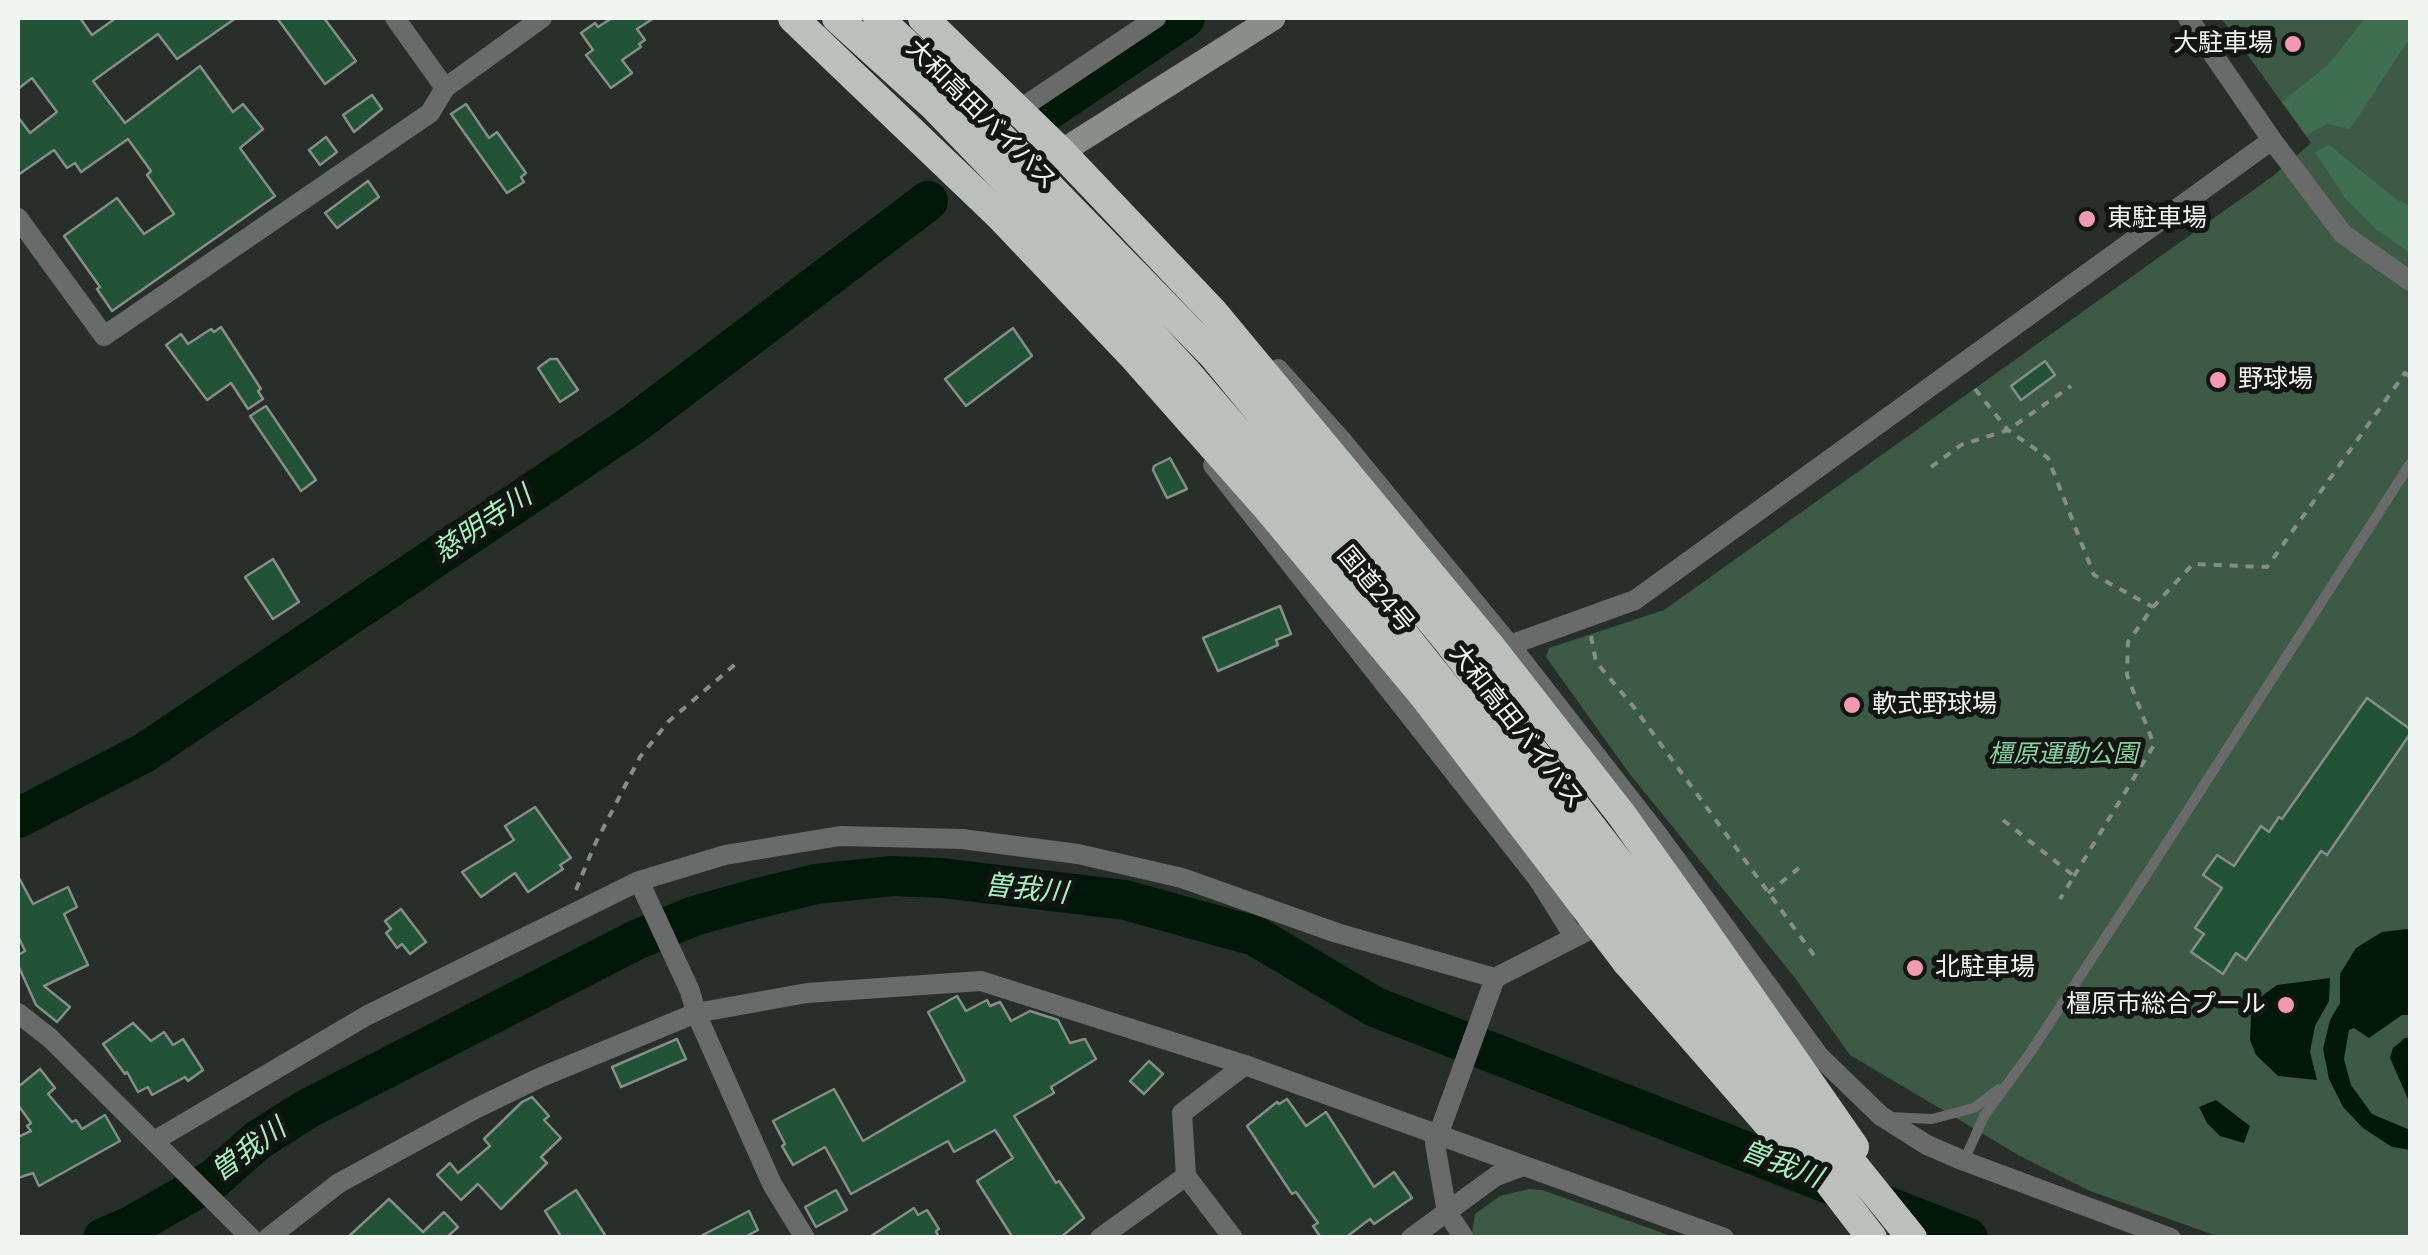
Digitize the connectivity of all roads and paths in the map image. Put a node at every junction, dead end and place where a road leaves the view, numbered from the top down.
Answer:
1 (395, 18) edge
2 (542, 18) edge
3 (793, 18) edge
4 (838, 18) edge
5 (878, 18) edge
6 (923, 18) edge
7 (1156, 18) edge
8 (1272, 18) edge
9 (2188, 18) edge
10 (445, 88) junction
11 (1017, 112) junction
12 (2272, 140) junction
13 (1060, 152) junction
14 (18, 218) edge
15 (2410, 281) edge
16 (1135, 358) junction
17 (2410, 377) edge
18 (2071, 386) dead end
19 (1975, 389) dead end
20 (2008, 430) junction
21 (2410, 464) edge
22 (1930, 467) dead end
23 (2153, 607) junction
24 (1590, 634) dead end
25 (1499, 645) junction
26 (738, 662) dead end
27 (2002, 820) dead end
28 (1799, 868) dead end
29 (2074, 876) junction
30 (639, 882) junction
31 (1768, 893) junction
32 (2060, 899) dead end
33 (1704, 900) junction
34 (564, 918) junction
35 (1573, 935) junction
36 (1816, 958) dead end
37 (1494, 982) junction
38 (18, 1013) edge
39 (696, 1013) junction
40 (1246, 1065) junction
41 (2008, 1082) junction
42 (1880, 1116) junction
43 (1440, 1126) junction
44 (154, 1140) junction
45 (1964, 1161) junction
46 (1523, 1166) junction
47 (1186, 1176) junction
48 (1447, 1212) junction
49 (244, 1231) edge
50 (2166, 1237) edge
51 (268, 1238) edge
52 (804, 1238) edge
53 (1100, 1238) edge
54 (1233, 1238) edge
55 (1410, 1238) edge
56 (1464, 1238) edge
57 (1724, 1238) edge
58 (1871, 1238) edge
59 (1914, 1238) edge

1 - 10 street
2 - 10 street
3 - 16 highway, 国道24号
4 - 58 highway, 大和高田バイパス, bridge
5 - 59 highway, 大和高田バイパス, bridge
6 - 11 highway, 国道24号
7 - 11 street
8 - 13 street
9 - 12 street
10 - 14 street
11 - 13 highway, 国道24号
12 - 15 street
12 - 25 street
13 - 25 highway, 国道24号
16 - 35 street
16 - 58 highway, 国道24号, bridge
17 - 23 path
18 - 20 path
19 - 20 path
20 - 22 path
20 - 23 path
21 - 41 lane
23 - 29 path
24 - 31 path
25 - 33 street
25 - 59 highway, 国道24号, bridge
26 - 34 path
27 - 29 path
28 - 31 path
29 - 32 path
30 - 34 street
30 - 37 street
30 - 39 street
31 - 36 path
33 - 35 street
33 - 42 street
34 - 44 street
35 - 37 street
37 - 43 street
38 - 44 street
39 - 40 street
39 - 51 street
39 - 52 street
40 - 43 street
40 - 47 street
41 - 42 lane
41 - 45 lane
42 - 45 street
43 - 46 street
43 - 48 street
44 - 49 street
45 - 50 street
46 - 48 street
46 - 57 street
47 - 53 street
47 - 54 street
48 - 55 street
48 - 56 street

